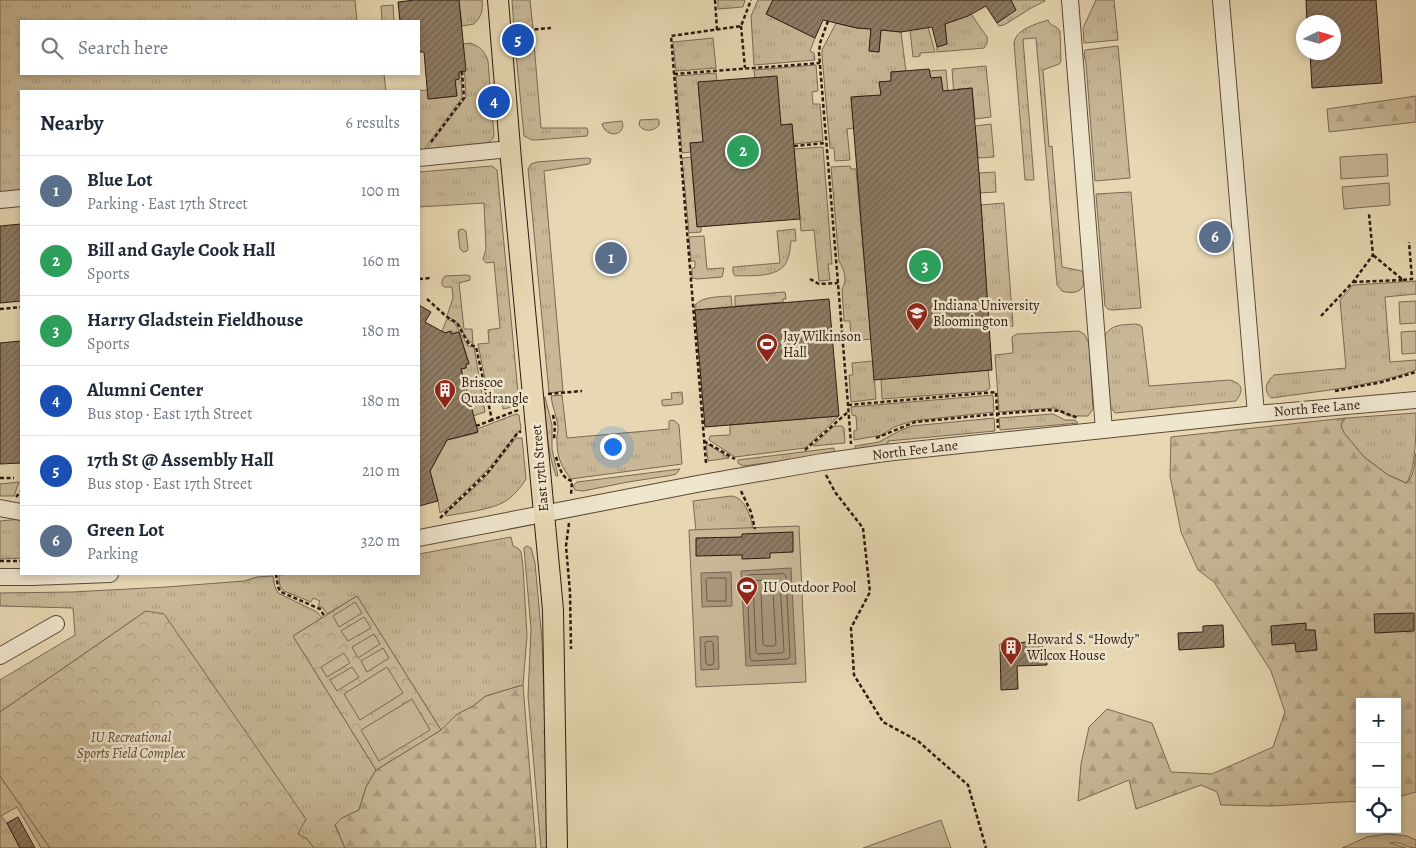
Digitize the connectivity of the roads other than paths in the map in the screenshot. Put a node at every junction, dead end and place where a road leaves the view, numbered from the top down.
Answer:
1 (498, 0) edge
2 (1070, 0) edge
3 (1221, 0) edge
4 (510, 149) junction
5 (420, 158) edge
6 (20, 198) edge
7 (0, 200) edge
8 (1416, 400) edge
9 (1256, 414) junction
10 (1104, 430) junction
11 (0, 508) edge
12 (20, 512) edge
13 (544, 513) junction
14 (420, 538) edge
15 (71, 575) edge
16 (32, 576) edge
17 (0, 577) edge
18 (56, 624) dead end
19 (0, 656) edge
20 (557, 848) edge

1 - 4 main road, East 17th Street
2 - 10 street
3 - 9 street
4 - 5 street
4 - 13 main road, East 17th Street
6 - 7 street
8 - 9 street, North Fee Lane
9 - 10 street, North Fee Lane
10 - 13 street, North Fee Lane
11 - 12 street
13 - 14 street, North Fee Lane
13 - 20 main road, East 17th Street
15 - 16 street
16 - 17 street
18 - 19 street

